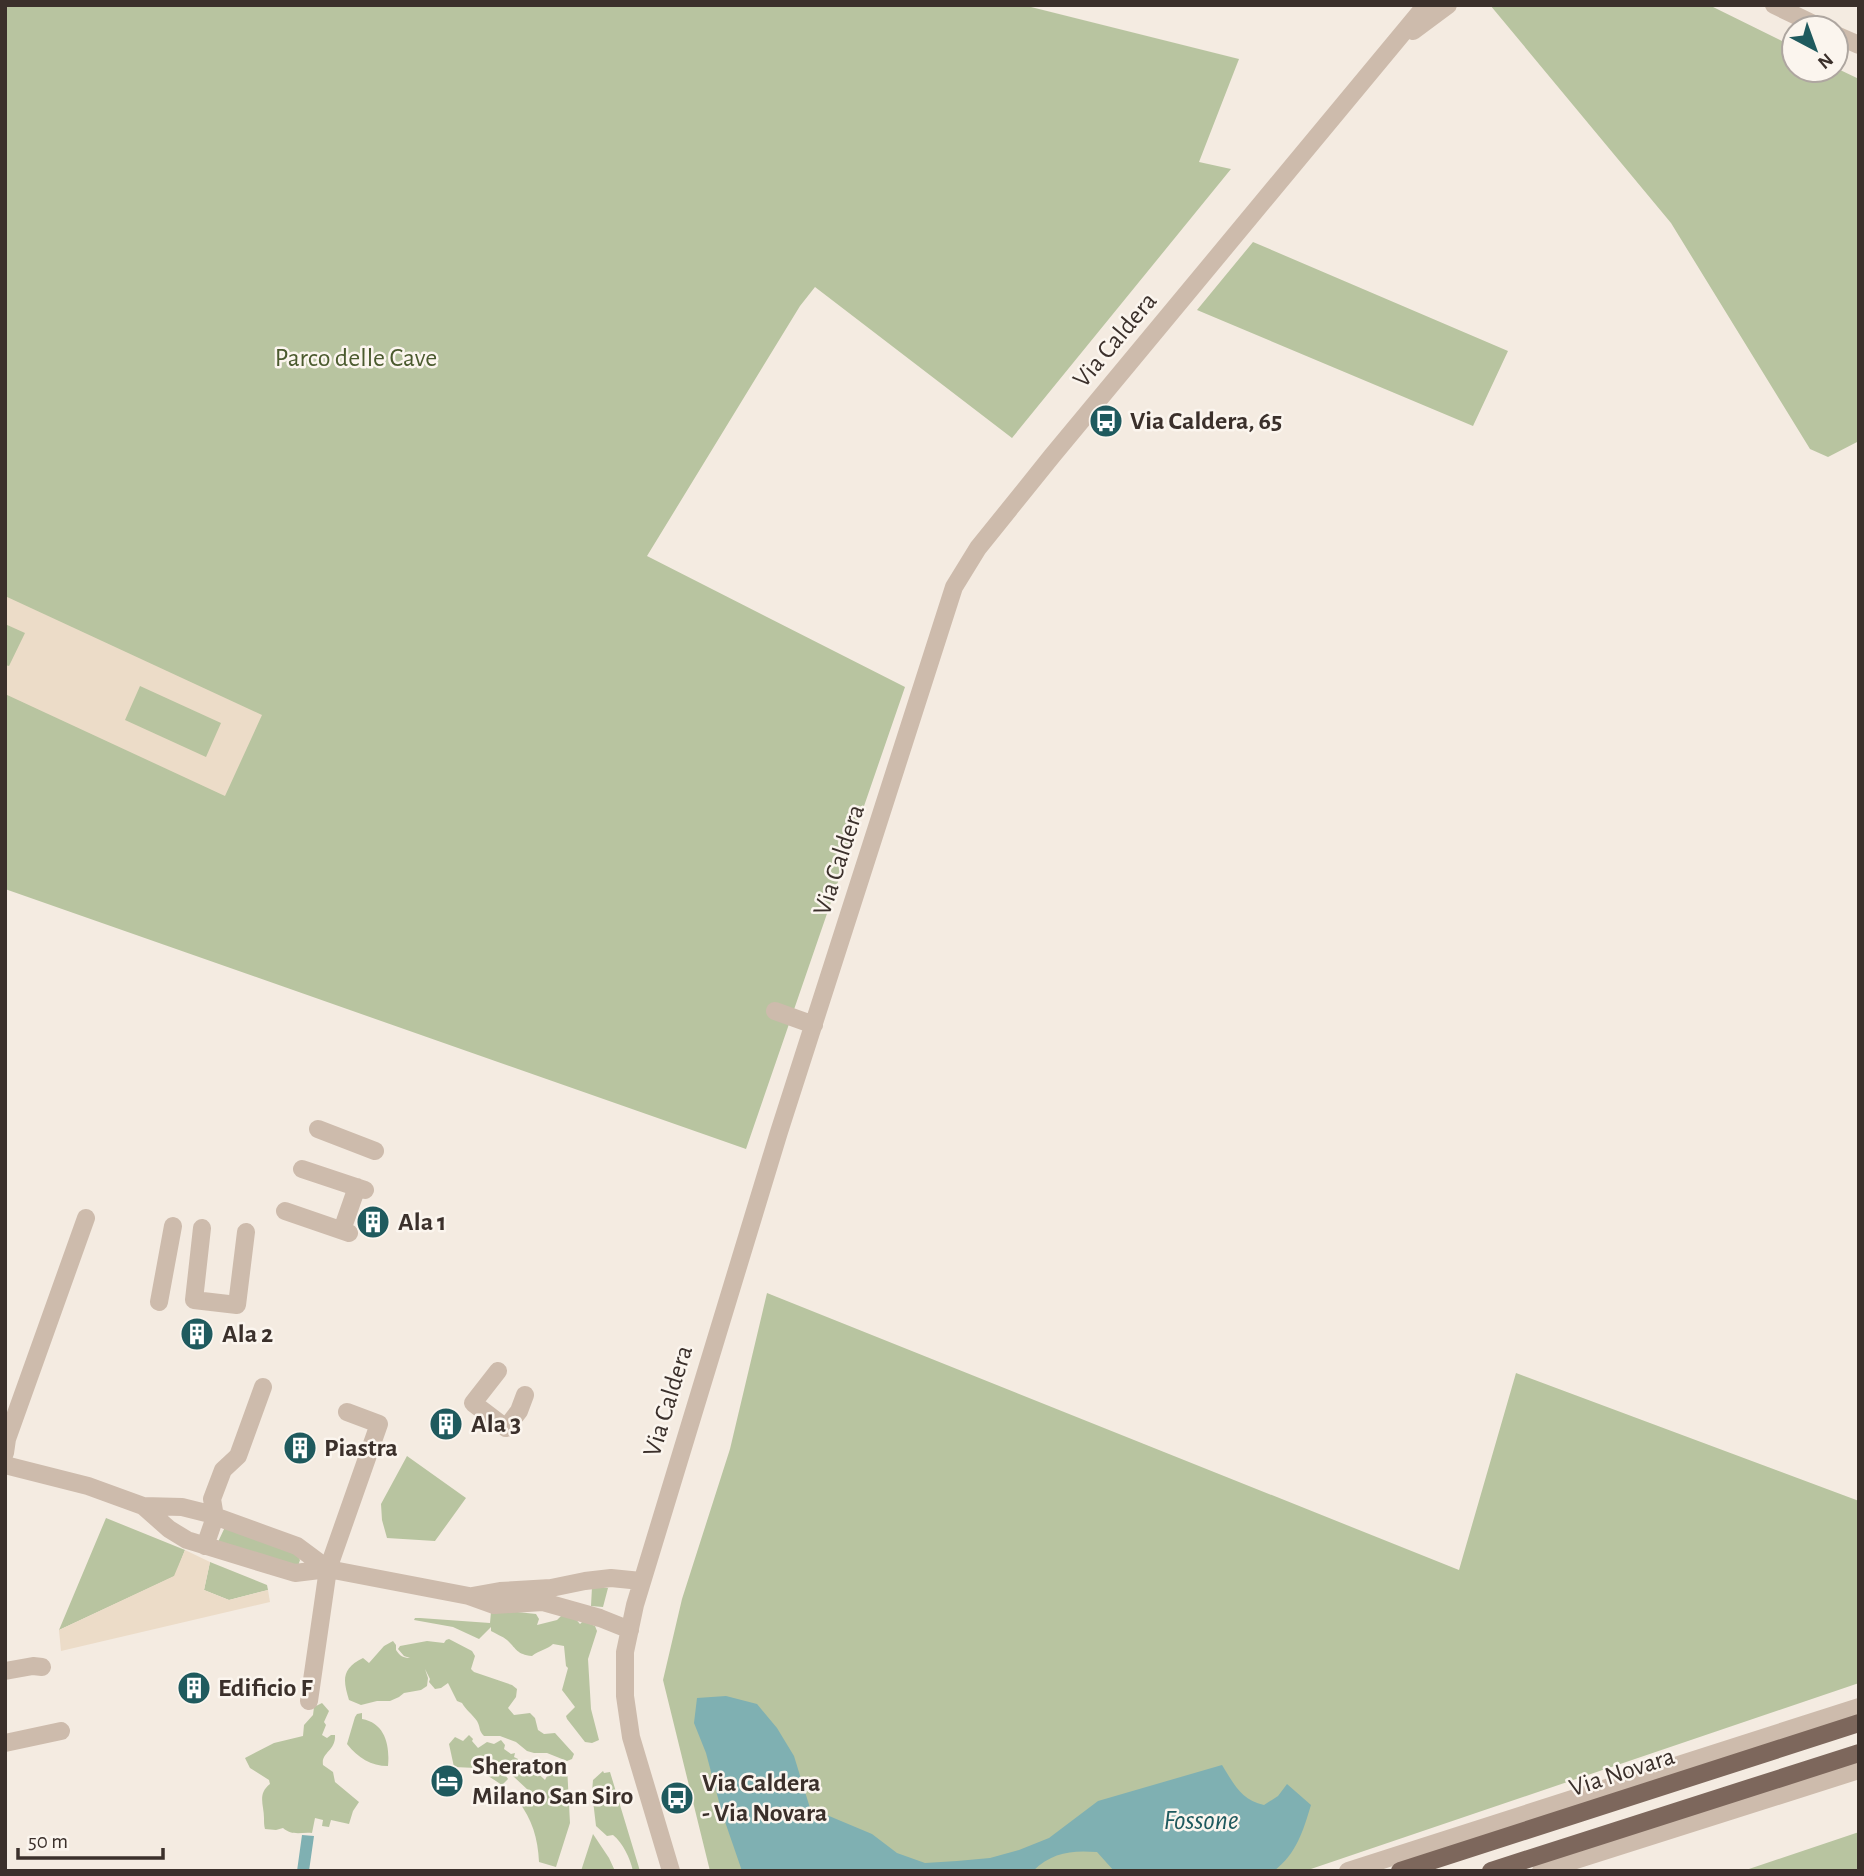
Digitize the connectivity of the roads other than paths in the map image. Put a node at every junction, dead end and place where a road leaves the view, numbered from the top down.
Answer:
1 (1426, 5) edge
2 (1448, 5) edge
3 (1774, 5) edge
4 (1793, 14) edge
5 (1391, 47) junction
6 (775, 1011) dead end
7 (814, 1024) junction
8 (318, 1129) dead end
9 (374, 1151) dead end
10 (302, 1169) dead end
11 (285, 1211) dead end
12 (86, 1219) dead end
13 (173, 1226) dead end
14 (202, 1228) dead end
15 (246, 1232) dead end
16 (159, 1302) dead end
17 (498, 1371) dead end
18 (264, 1387) dead end
19 (525, 1395) dead end
20 (347, 1412) dead end
21 (5, 1453) edge
22 (5, 1465) edge
23 (143, 1506) junction
24 (208, 1509) junction
25 (187, 1540) junction
26 (205, 1546) junction
27 (328, 1569) junction
28 (641, 1581) junction
29 (469, 1596) junction
30 (630, 1629) junction
31 (42, 1667) dead end
32 (5, 1671) edge
33 (309, 1701) dead end
34 (1859, 1707) edge
35 (1859, 1723) edge
36 (61, 1731) dead end
37 (5, 1743) edge
38 (1859, 1753) edge
39 (1859, 1770) edge
40 (670, 1871) edge
41 (1348, 1871) edge
42 (1400, 1871) edge
43 (1491, 1871) edge
44 (1541, 1871) edge

1 - 5 street, Via Caldera
2 - 5 street
3 - 4 street
5 - 7 street, Via Caldera
6 - 7 street
7 - 28 street, Via Caldera
8 - 9 street
10 - 11 street
12 - 21 street
13 - 16 street
14 - 15 street
17 - 19 street
18 - 24 street
20 - 27 street
22 - 23 street
23 - 24 street
23 - 25 street
24 - 25 street
24 - 26 street
24 - 27 street
25 - 26 street
26 - 27 street
27 - 29 street
27 - 33 street
28 - 29 street
28 - 30 street, Via Caldera
29 - 30 street
30 - 40 street, Via Caldera
31 - 32 street
34 - 41 street
35 - 42 main road, Via Novara
36 - 37 street
38 - 43 main road, Via Novara
39 - 44 street

